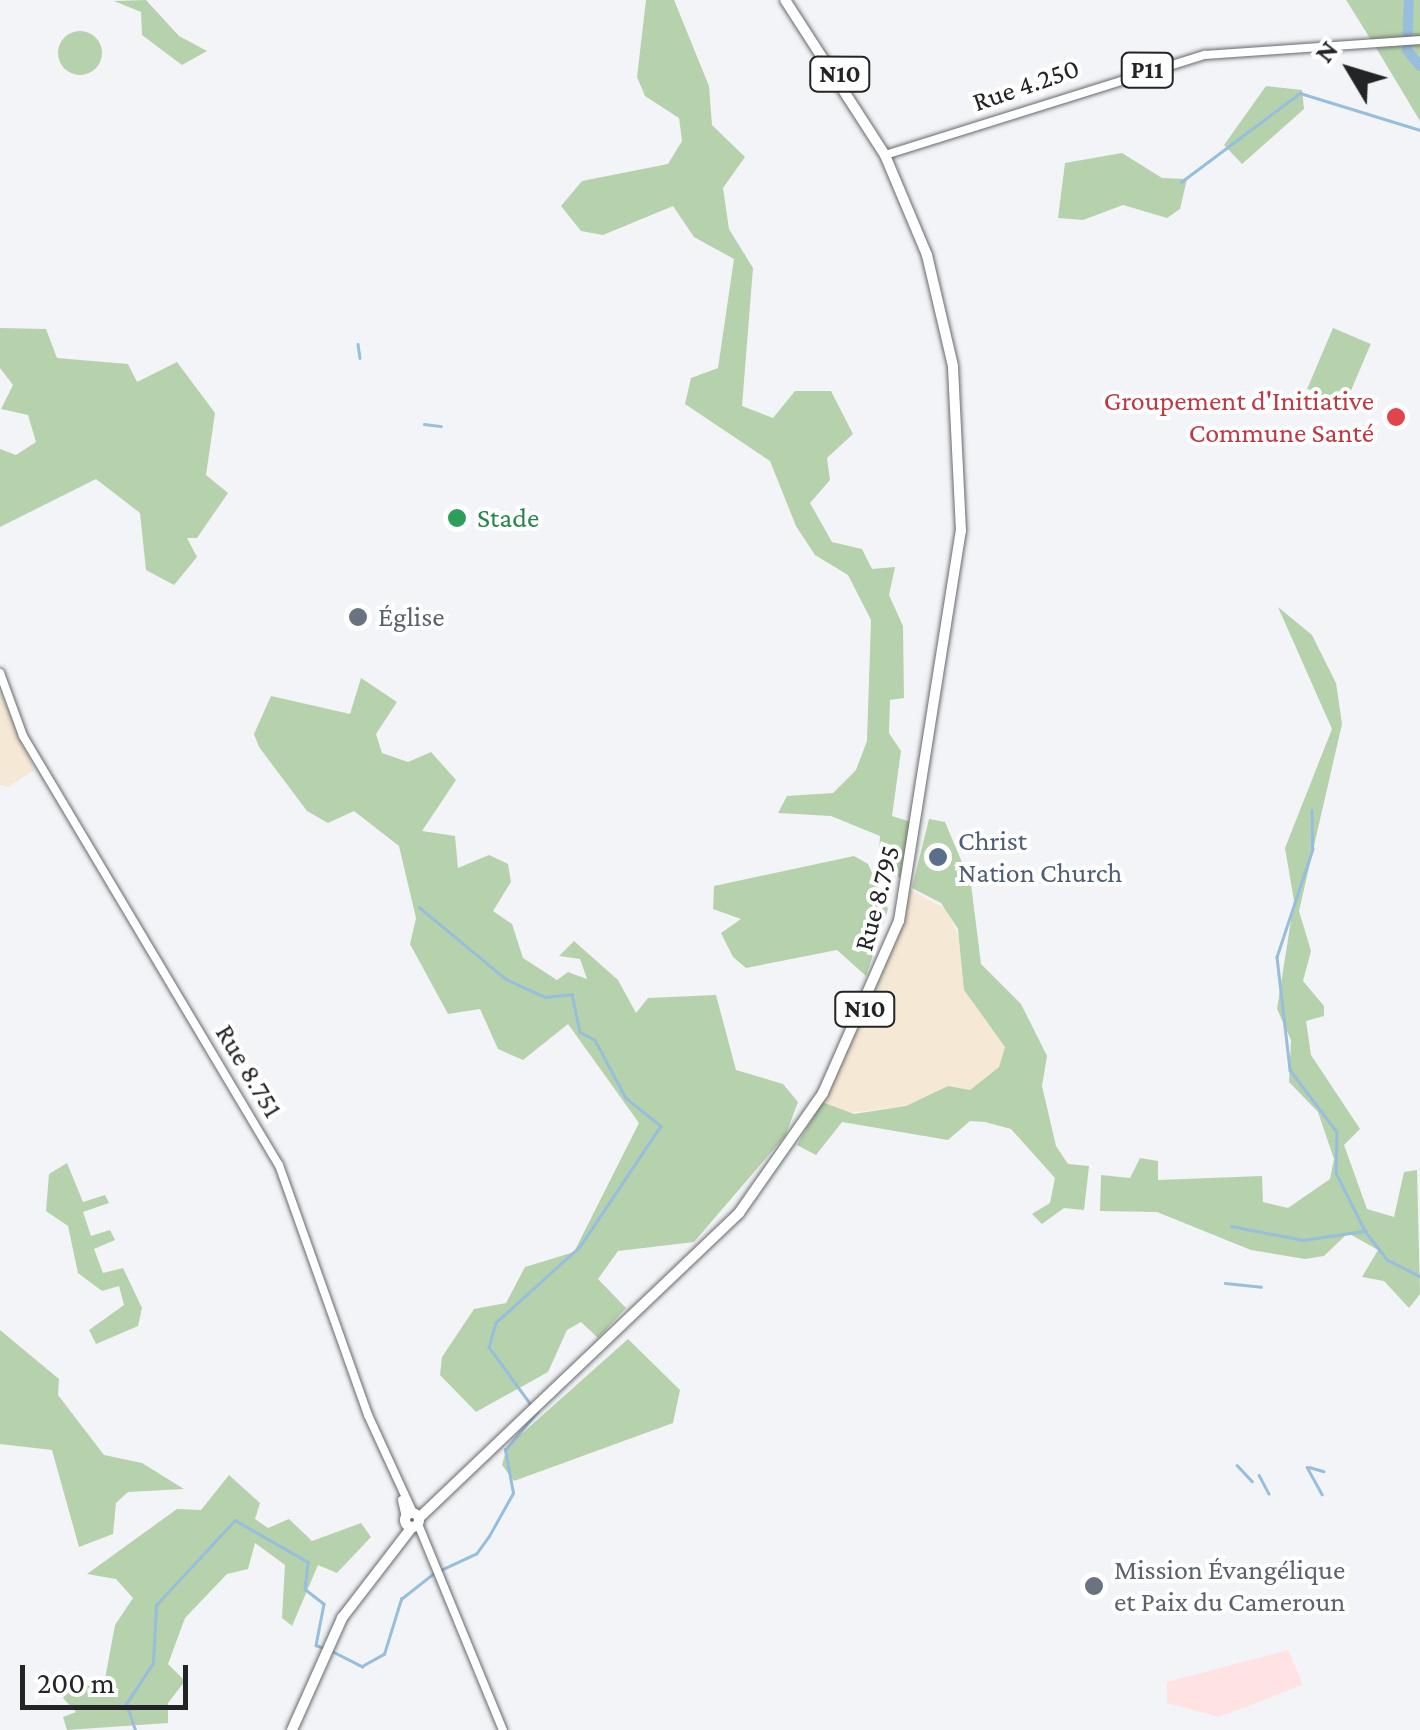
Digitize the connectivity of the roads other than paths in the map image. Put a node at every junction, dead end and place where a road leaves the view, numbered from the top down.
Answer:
1 (785, 0) edge
2 (1420, 40) edge
3 (885, 155) junction
4 (0, 673) edge
5 (412, 1520) junction
6 (292, 1730) edge
7 (504, 1730) edge

1 - 3 highway, N10
2 - 3 main road, Rue 4.250 / P11
3 - 5 highway, Rue 8.795 / N10
4 - 5 main road, Rue 8.751
5 - 6 highway, N10
5 - 7 main road, Rue 8.751

